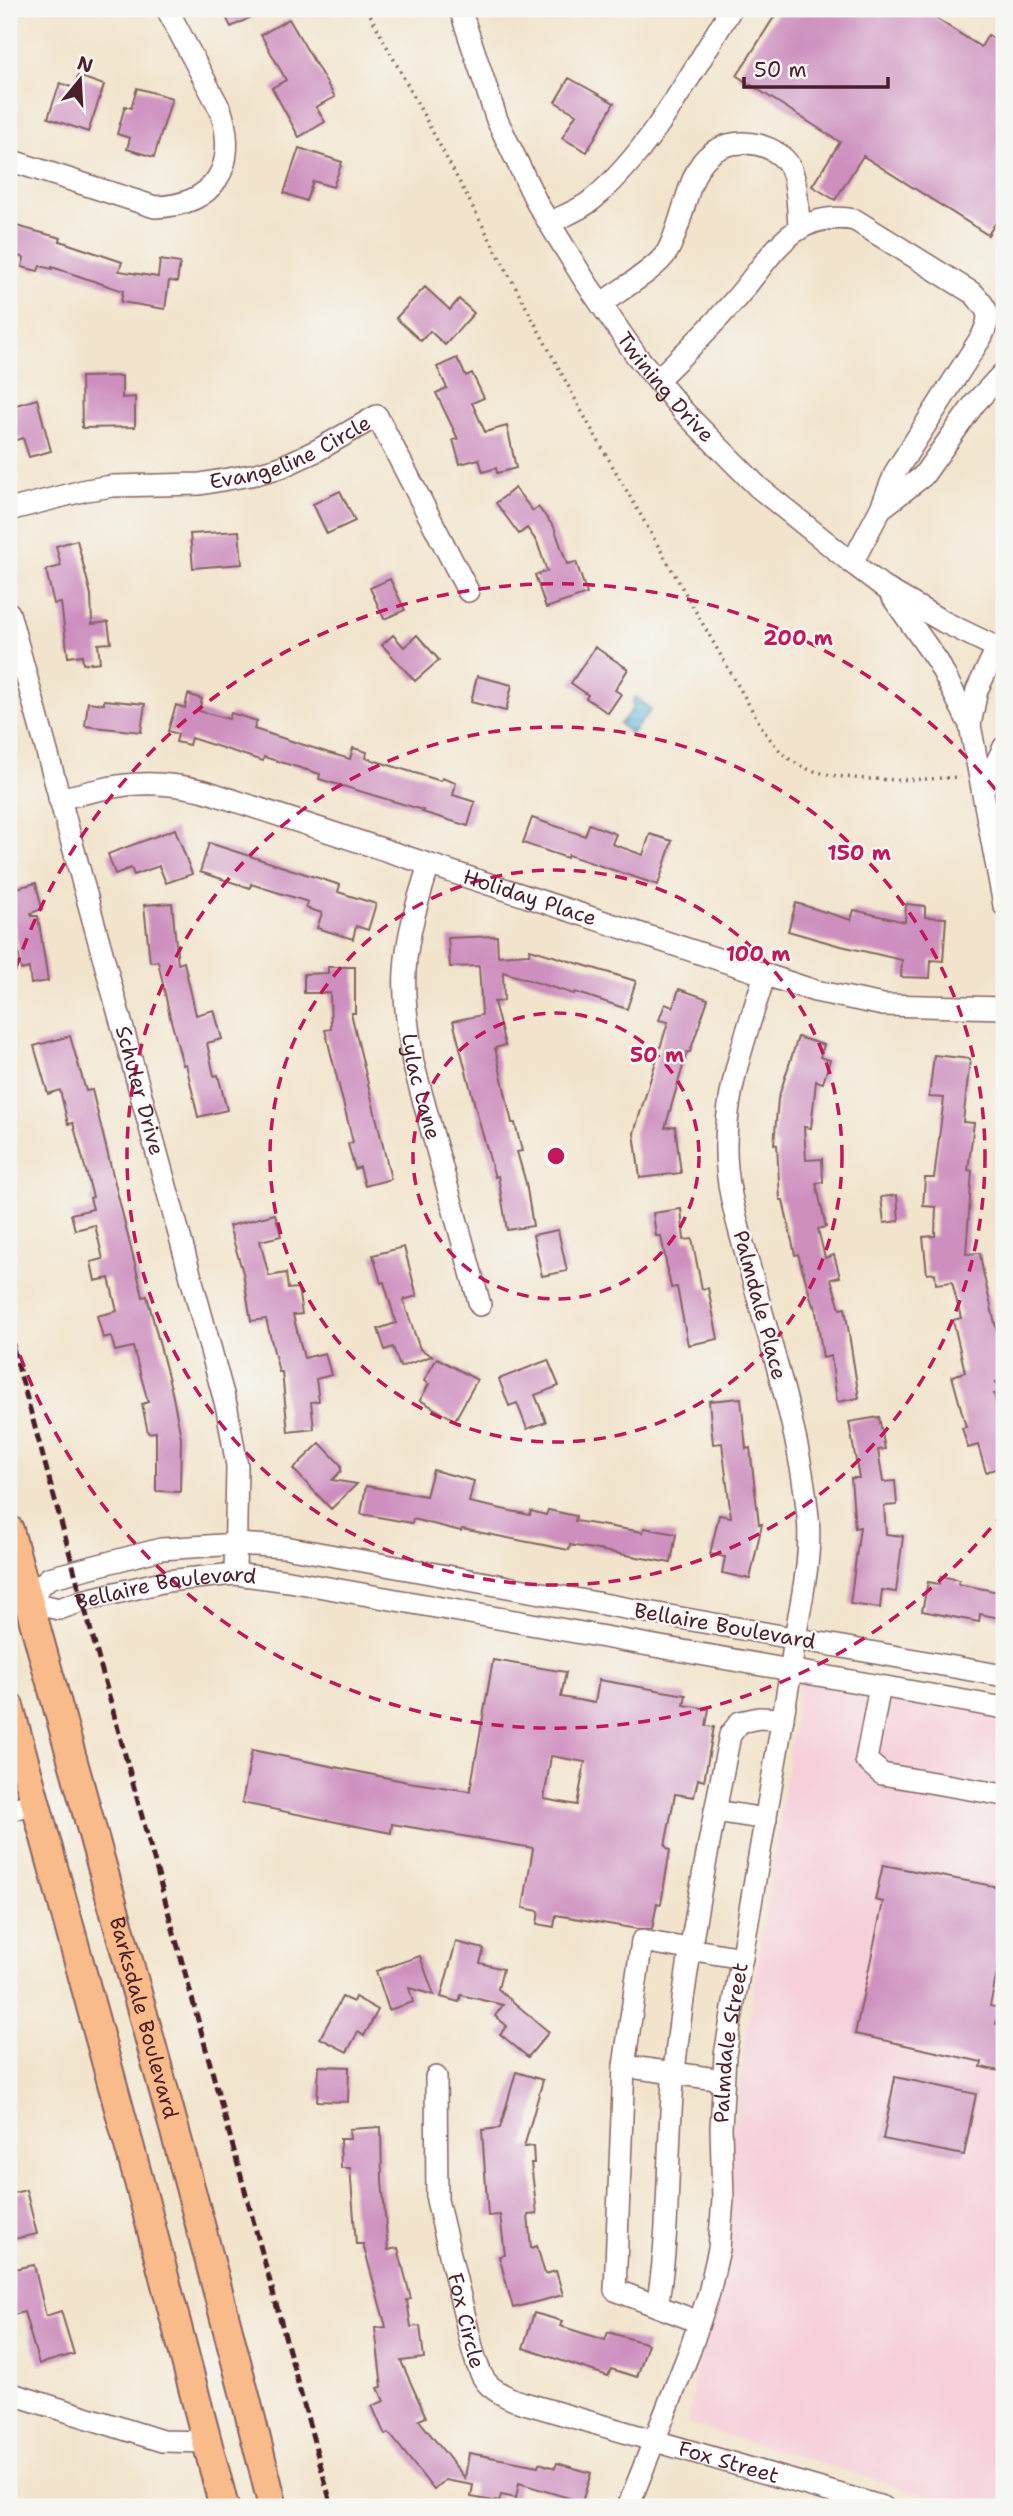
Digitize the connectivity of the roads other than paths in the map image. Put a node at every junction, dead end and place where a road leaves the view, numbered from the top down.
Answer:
1 (167, 9) edge
2 (460, 9) edge
3 (731, 9) edge
4 (9, 160) edge
5 (549, 223) junction
6 (799, 229) junction
7 (601, 304) junction
8 (1004, 372) edge
9 (657, 380) junction
10 (881, 508) junction
11 (9, 510) edge
12 (852, 563) junction
13 (885, 588) junction
14 (468, 592) dead end
15 (9, 613) edge
16 (1001, 649) edge
17 (970, 725) junction
18 (1004, 747) edge
19 (982, 782) junction
20 (60, 799) junction
21 (429, 865) junction
22 (1004, 905) edge
23 (765, 974) junction
24 (1004, 1008) edge
25 (480, 1305) dead end
26 (9, 1530) edge
27 (237, 1544) junction
28 (405, 1569) junction
29 (235, 1574) junction
30 (519, 1589) junction
31 (398, 1600) junction
32 (18, 1604) edge
33 (513, 1620) junction
34 (794, 1637) junction
35 (791, 1670) junction
36 (1004, 1676) edge
37 (880, 1686) junction
38 (9, 1706) edge
39 (1004, 1708) edge
40 (782, 1719) junction
41 (15, 1750) edge
42 (1004, 1795) edge
43 (22, 1807) edge
44 (715, 1811) junction
45 (765, 1819) junction
46 (691, 1949) junction
47 (741, 1958) junction
48 (624, 2066) junction
49 (674, 2073) junction
50 (436, 2077) dead end
51 (723, 2080) junction
52 (657, 2306) junction
53 (699, 2322) junction
54 (9, 2393) edge
55 (253, 2428) junction
56 (654, 2441) junction
57 (208, 2442) junction
58 (224, 2507) edge
59 (273, 2507) edge
60 (628, 2507) edge
61 (883, 2507) edge

1 - 4 street
2 - 5 street, Twining Drive
3 - 5 street
5 - 7 street, Twining Drive
6 - 7 street
6 - 9 street
6 - 10 street
7 - 9 street, Twining Drive
8 - 10 street
9 - 12 street, Twining Drive
10 - 12 street
11 - 14 street, Evangeline Circle
12 - 13 street, Twining Drive
13 - 16 street, Twining Drive
13 - 17 street
15 - 20 street, Schuler Drive
16 - 17 street
17 - 19 street
18 - 19 street
19 - 22 street
20 - 21 street, Holiday Place
20 - 27 street, Schuler Drive
21 - 23 street, Holiday Place
21 - 25 street, Lylac Lane
23 - 24 street, Holiday Place
23 - 34 street, Palmdale Place
26 - 32 main road, Barksdale Boulevard
27 - 28 street, Bellaire Boulevard
27 - 29 street, Schuler Drive
27 - 32 street, Bellaire Boulevard
28 - 30 street, Bellaire Boulevard
28 - 31 street
29 - 31 street, Bellaire Boulevard
29 - 32 street, Bellaire Boulevard
30 - 33 street
30 - 34 street, Bellaire Boulevard
31 - 33 street, Bellaire Boulevard
32 - 55 main road, Barksdale Boulevard
33 - 35 street, Bellaire Boulevard
34 - 35 street, Palmdale Street
34 - 36 street, Bellaire Boulevard
35 - 37 street, Bellaire Boulevard
35 - 40 street, Palmdale Street
37 - 39 street, Bellaire Boulevard
37 - 42 street
38 - 41 main road
40 - 44 street
40 - 45 street, Palmdale Street
41 - 43 main road
43 - 57 main road
44 - 45 street
44 - 46 street
45 - 47 street, Palmdale Street
46 - 47 street
46 - 48 street
46 - 49 street
47 - 51 street, Palmdale Street
48 - 49 street
48 - 52 street
49 - 51 street
49 - 52 street
50 - 56 street, Fox Circle
51 - 53 street, Palmdale Street
52 - 53 street
53 - 56 street, Palmdale Street
54 - 57 street
55 - 57 main road
55 - 59 main road, Barksdale Boulevard
56 - 60 street, Palmdale Street
56 - 61 street, Fox Street
57 - 58 main road

